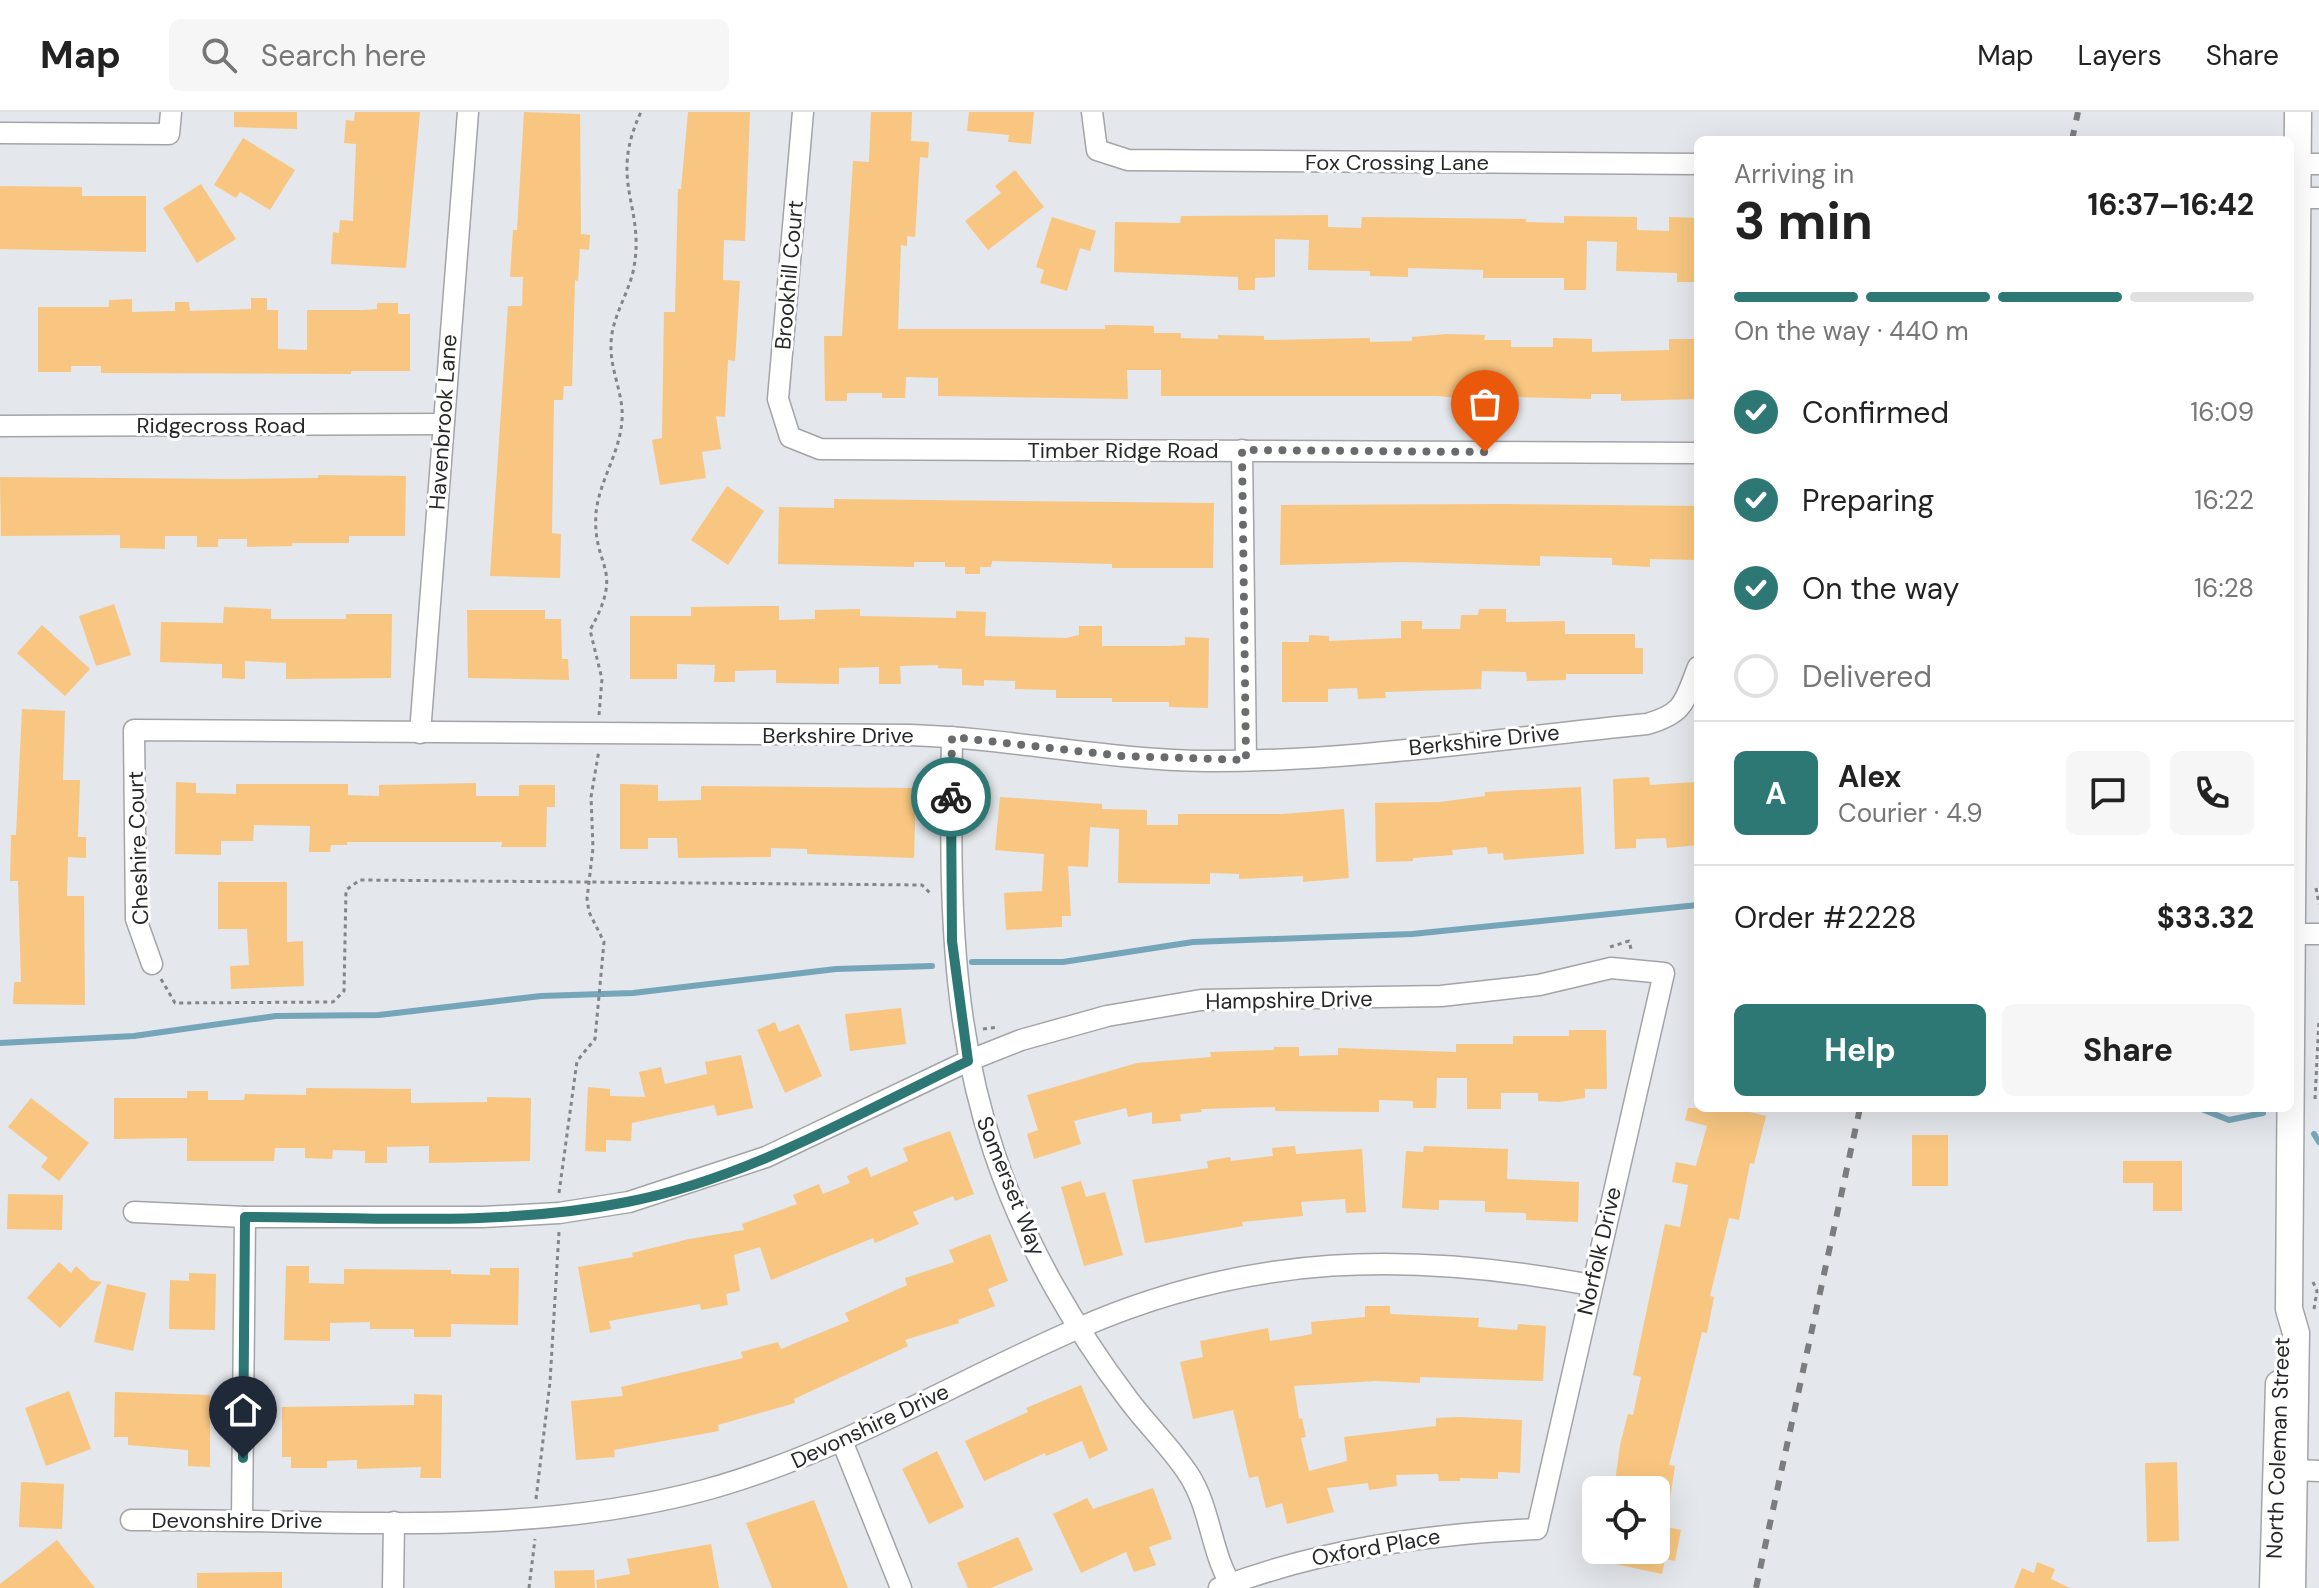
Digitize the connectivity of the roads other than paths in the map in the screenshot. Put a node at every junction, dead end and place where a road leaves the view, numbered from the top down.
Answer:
1 (171, 112) edge
2 (468, 112) edge
3 (803, 112) edge
4 (1092, 112) edge
5 (2298, 112) edge
6 (0, 133) edge
7 (1694, 164) edge
8 (2308, 164) edge
9 (2308, 198) edge
10 (443, 424) junction
11 (0, 426) edge
12 (790, 437) joint
13 (1242, 450) junction
14 (1694, 453) edge
15 (1694, 678) edge
16 (134, 730) joint
17 (420, 733) junction
18 (952, 737) junction
19 (1246, 760) junction
20 (2306, 934) edge
21 (152, 964) road end
22 (1664, 973) joint
23 (968, 1061) junction
24 (134, 1212) dead end
25 (245, 1217) junction
26 (1591, 1285) junction
27 (2289, 1309) junction
28 (1079, 1328) junction
29 (842, 1441) junction
30 (2308, 1471) edge
31 (242, 1519) junction
32 (131, 1520) dead end
33 (394, 1522) junction
34 (1537, 1529) joint
35 (1228, 1587) edge
36 (393, 1588) edge
37 (901, 1588) edge
38 (2273, 1588) edge
39 (2292, 1588) edge

1 - 6 street
2 - 10 street, Havenbrook Lane
3 - 12 street, Brookhill Court
4 - 7 street, Fox Crossing Lane
5 - 8 street, North Coleman Street
8 - 9 street, North Coleman Street
9 - 20 street, North Coleman Street
10 - 11 street, Ridgecross Road
10 - 17 street, Havenbrook Lane
12 - 13 street, Timber Ridge Road
13 - 14 street, Timber Ridge Road
13 - 19 street
15 - 19 street, Berkshire Drive
16 - 17 street, Berkshire Drive
16 - 21 street, Cheshire Court
17 - 18 street, Berkshire Drive
18 - 19 street, Berkshire Drive
18 - 23 street, Somerset Way
20 - 27 street, North Coleman Street
22 - 23 street, Hampshire Drive
22 - 26 street, Norfolk Drive
23 - 25 street, Hampshire Drive
23 - 28 street, Somerset Way
24 - 25 street, Hampshire Drive
25 - 31 street
26 - 28 street, Devonshire Drive
26 - 34 street, Norfolk Drive
27 - 30 street, North Coleman Street
27 - 38 street, North Coleman Street
28 - 29 street, Devonshire Drive
28 - 35 street, Somerset Way
29 - 33 street, Devonshire Drive
29 - 37 street
30 - 39 street, North Coleman Street
31 - 32 street, Devonshire Drive
31 - 33 street, Devonshire Drive
33 - 36 street
34 - 35 street, Oxford Place

